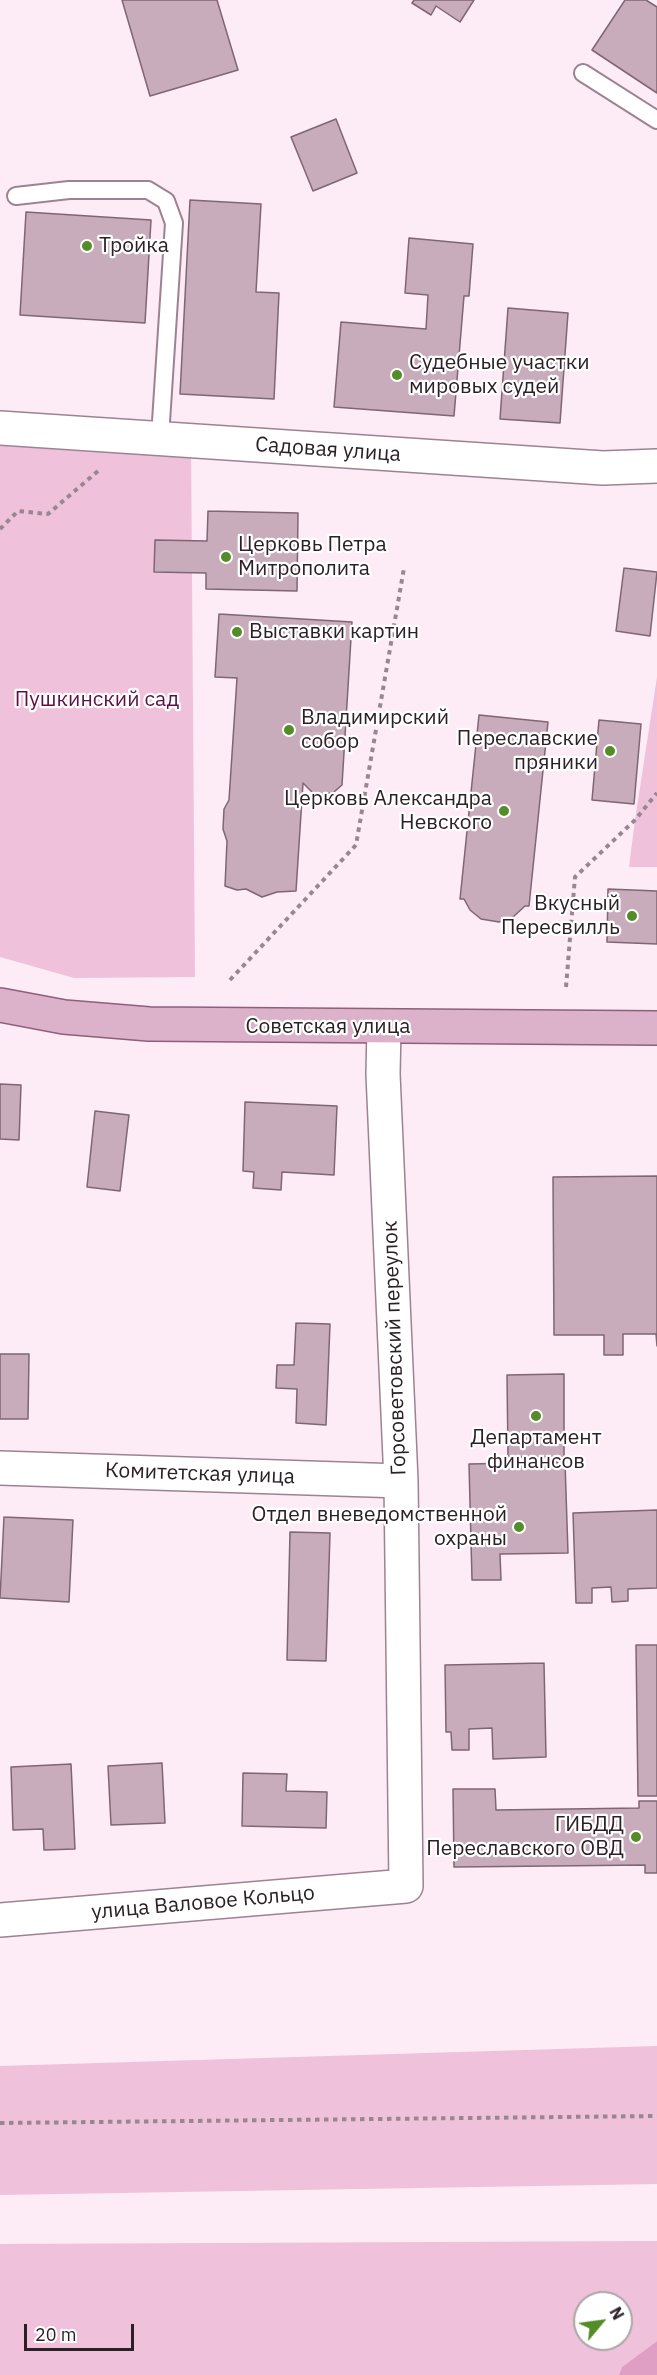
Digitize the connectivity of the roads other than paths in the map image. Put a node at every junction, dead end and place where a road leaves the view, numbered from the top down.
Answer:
1 (584, 73) dead end
2 (657, 120) edge
3 (16, 196) dead end
4 (0, 428) edge
5 (148, 437) junction
6 (657, 466) edge
7 (0, 1005) edge
8 (384, 1027) junction
9 (657, 1028) edge
10 (0, 1468) edge
11 (401, 1481) junction
12 (406, 1886) joint
13 (0, 1920) edge

1 - 2 lane
3 - 5 lane
4 - 5 street, Садовая улица
5 - 6 street, Садовая улица
7 - 8 main road, Советская улица
8 - 9 main road, Советская улица
8 - 11 street, Горсоветовский переулок
10 - 11 street, Комитетская улица
11 - 12 street, Горсоветовский переулок
12 - 13 street, улица Валовое Кольцо

